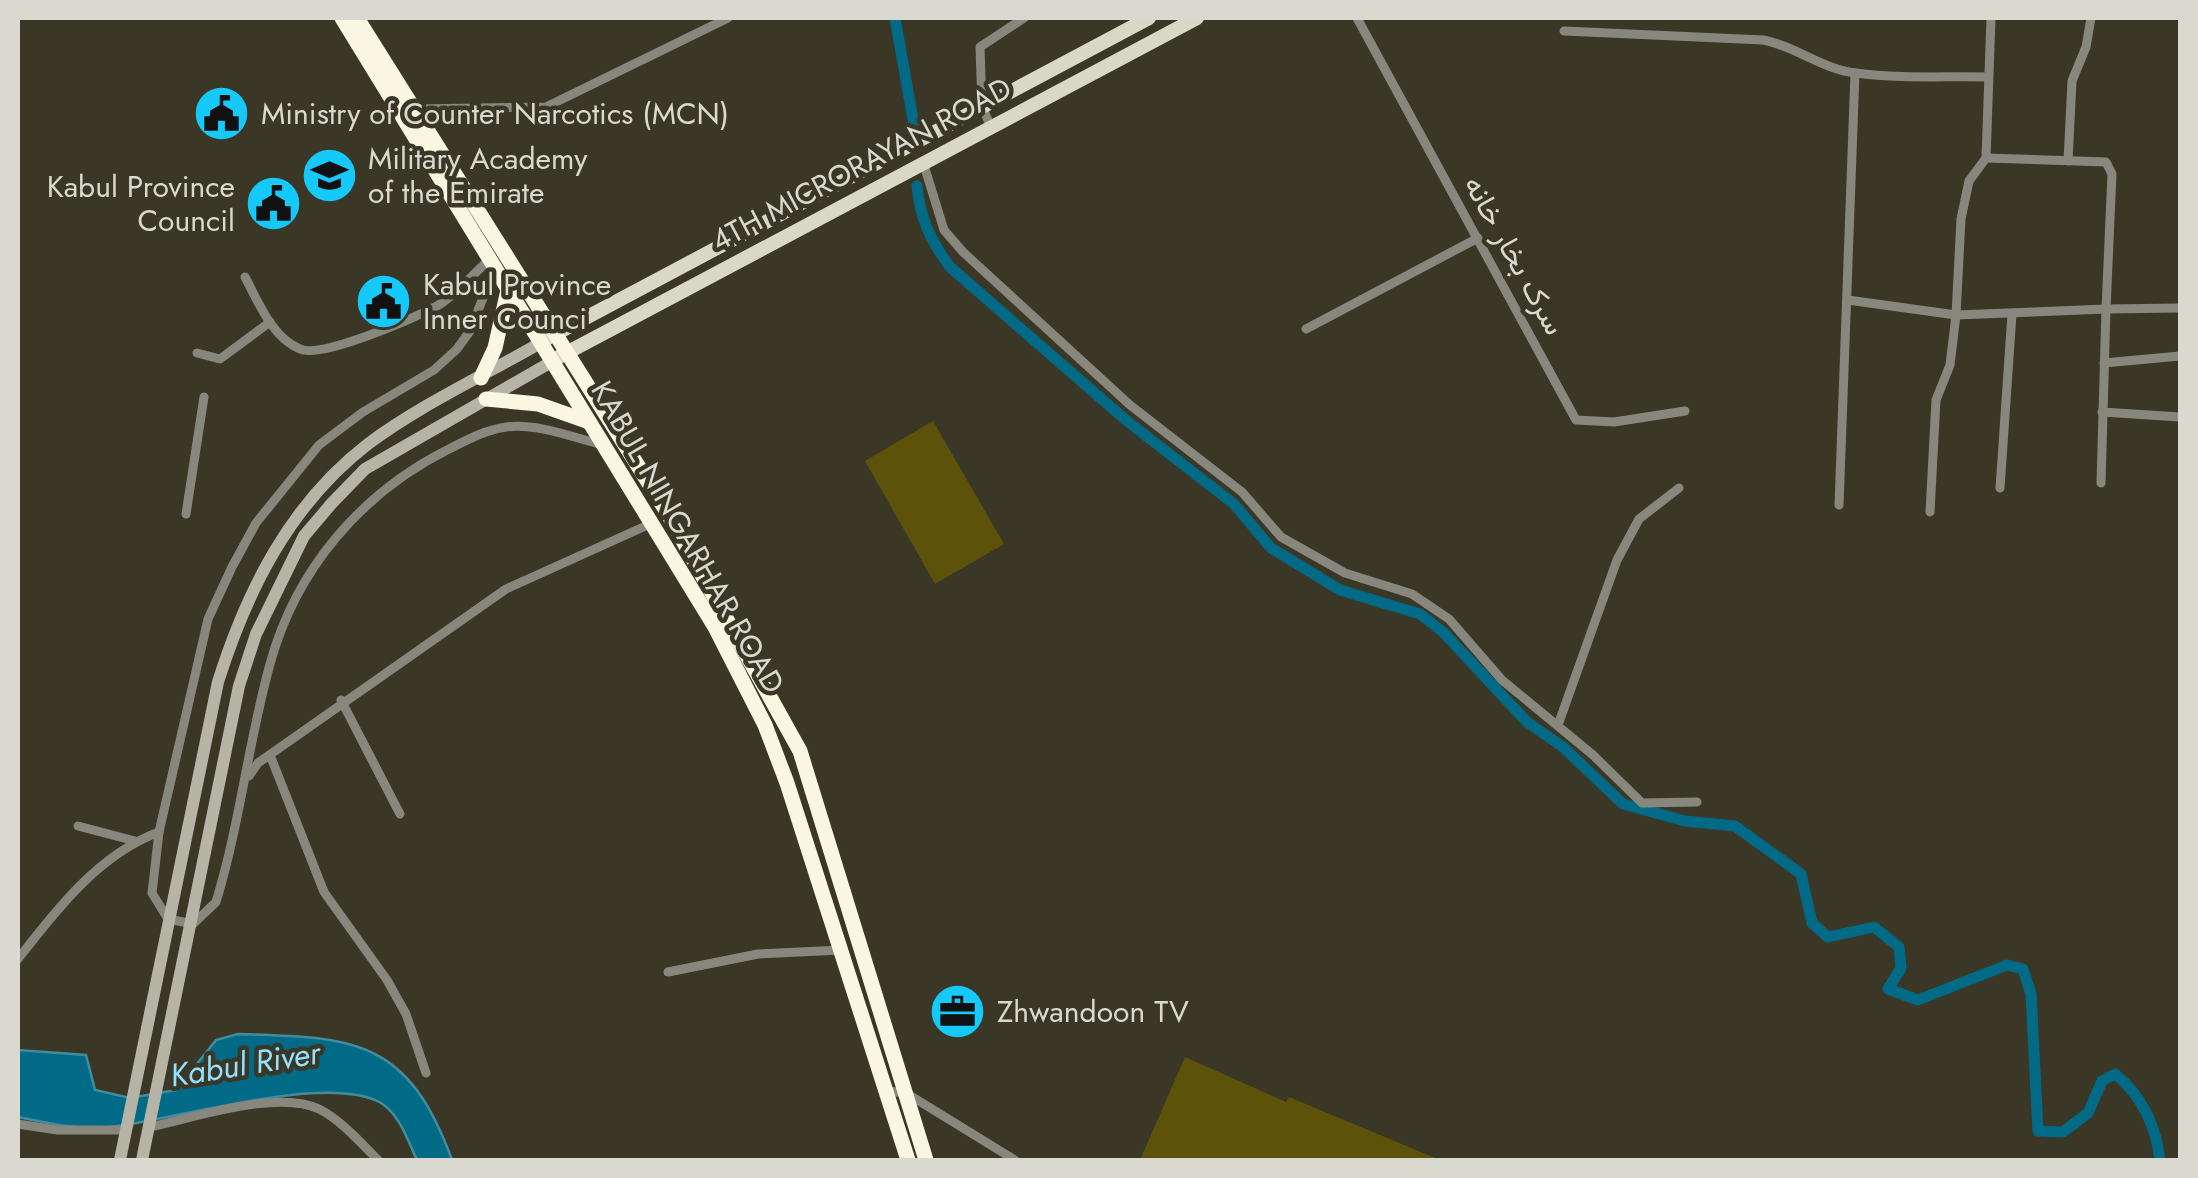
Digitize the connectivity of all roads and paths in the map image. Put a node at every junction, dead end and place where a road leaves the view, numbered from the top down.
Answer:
1 (342, 18) edge
2 (357, 18) edge
3 (728, 18) edge
4 (1024, 18) edge
5 (1149, 18) edge
6 (1197, 18) edge
7 (1356, 18) edge
8 (1614, 18) edge
9 (1991, 18) edge
10 (2090, 18) edge
11 (1564, 31) dead end
12 (1612, 33) junction
13 (1855, 73) junction
14 (1988, 77) junction
15 (982, 106) junction
16 (414, 110) junction
17 (990, 125) junction
18 (1986, 158) junction
19 (2068, 161) junction
20 (923, 162) junction
21 (1478, 238) junction
22 (492, 264) junction
23 (245, 276) dead end
24 (508, 290) junction
25 (1848, 300) junction
26 (2180, 308) edge
27 (2106, 309) junction
28 (2012, 314) junction
29 (1956, 316) junction
30 (270, 322) junction
31 (1306, 329) dead end
32 (556, 331) junction
33 (542, 342) junction
34 (569, 350) junction
35 (197, 354) dead end
36 (2180, 356) edge
37 (553, 361) junction
38 (2104, 363) junction
39 (481, 378) junction
40 (204, 398) dead end
41 (486, 399) junction
42 (1685, 411) dead end
43 (2102, 412) junction
44 (2180, 416) edge
45 (590, 422) junction
46 (603, 444) junction
47 (2101, 482) dead end
48 (1679, 488) dead end
49 (2000, 488) dead end
50 (1838, 505) dead end
51 (1930, 512) dead end
52 (186, 514) dead end
53 (650, 524) junction
54 (342, 700) junction
55 (1558, 724) junction
56 (270, 755) junction
57 (245, 783) junction
58 (1697, 802) dead end
59 (400, 814) dead end
60 (78, 826) dead end
61 (159, 832) junction
62 (135, 841) junction
63 (168, 918) junction
64 (193, 924) junction
65 (842, 950) junction
66 (18, 960) edge
67 (668, 972) dead end
68 (426, 1073) dead end
69 (887, 1091) junction
70 (906, 1093) junction
71 (18, 1124) edge
72 (150, 1126) junction
73 (126, 1128) junction
74 (120, 1160) edge
75 (142, 1160) edge
76 (378, 1160) edge
77 (908, 1160) edge
78 (926, 1160) edge
79 (1015, 1160) edge

1 - 22 highway, KABUL NINGARHAR ROAD
2 - 16 highway
3 - 16 street
4 - 15 street
5 - 15 main road, 4TH MICRORAYAN ROAD
6 - 17 main road, 4TH MICRORAYAN ROAD
7 - 21 street, سرک بخار خانه
8 - 12 street
9 - 14 street
10 - 19 street
11 - 12 street
12 - 13 street
13 - 14 street
13 - 25 street
14 - 18 street
15 - 17 street
15 - 32 main road, 4TH MICRORAYAN ROAD
16 - 32 highway
17 - 20 main road, 4TH MICRORAYAN ROAD
18 - 19 street
18 - 29 street
19 - 27 street
20 - 34 main road, 4TH MICRORAYAN ROAD
20 - 55 street
21 - 31 street
21 - 42 street, سرک بخار خانه
22 - 24 highway, KABUL NINGARHAR ROAD
22 - 30 street
22 - 61 street
23 - 30 street
24 - 33 highway, KABUL NINGARHAR ROAD
24 - 39 highway
25 - 29 street
25 - 50 street
26 - 27 street
27 - 28 street
27 - 38 street
28 - 29 street
28 - 49 street
29 - 51 street
30 - 35 street
32 - 33 main road, 4TH MICRORAYAN ROAD
32 - 34 highway, KABUL NINGARHAR ROAD
33 - 37 highway, KABUL NINGARHAR ROAD
33 - 39 main road
34 - 37 main road, 4TH MICRORAYAN ROAD
34 - 70 highway, KABUL NINGARHAR ROAD
36 - 38 street
37 - 41 main road
37 - 45 highway, KABUL NINGARHAR ROAD
38 - 43 street
39 - 63 main road
40 - 52 street
41 - 45 highway
41 - 64 main road
43 - 44 street
43 - 47 street
45 - 46 highway, KABUL NINGARHAR ROAD
46 - 53 highway, KABUL NINGARHAR ROAD
46 - 57 street
48 - 55 street
53 - 54 street
53 - 65 highway, KABUL NINGARHAR ROAD
54 - 56 street
54 - 59 street
55 - 58 street
56 - 57 street
56 - 68 street
57 - 64 street
60 - 62 street
61 - 62 street
61 - 63 street
62 - 66 street
63 - 64 street
63 - 73 main road
64 - 72 main road
65 - 67 street
65 - 69 highway, KABUL NINGARHAR ROAD
69 - 70 street
69 - 77 highway, KABUL NINGARHAR ROAD
70 - 78 highway, KABUL NINGARHAR ROAD
70 - 79 street
71 - 73 street
72 - 75 main road
72 - 76 street
73 - 74 main road

